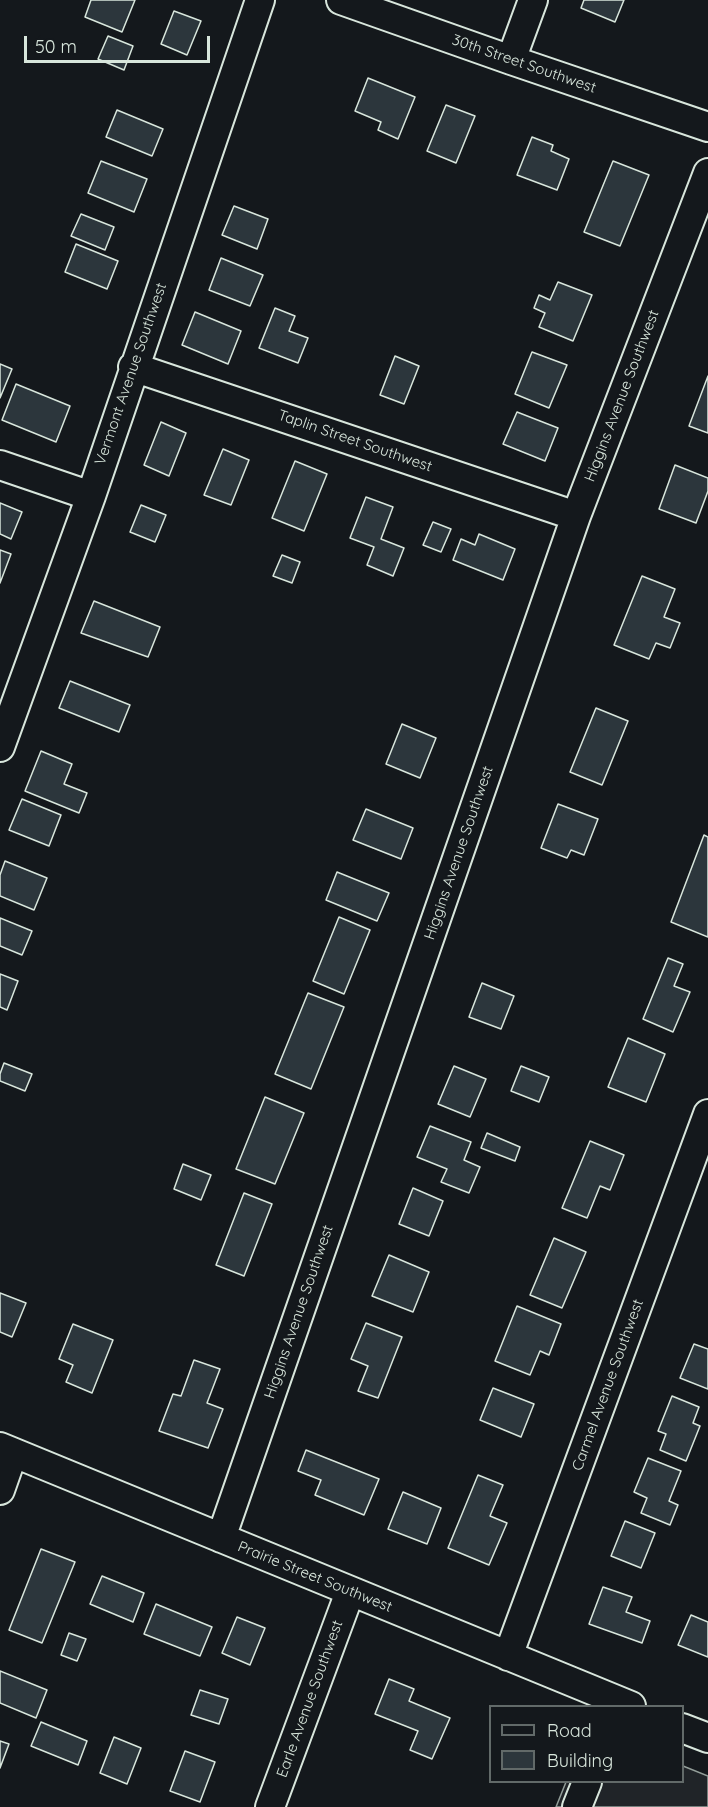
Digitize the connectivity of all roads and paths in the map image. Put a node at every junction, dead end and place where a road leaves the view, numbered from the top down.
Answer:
1 (260, 0) edge
2 (341, 0) edge
3 (533, 0) edge
4 (512, 60) junction
5 (708, 127) edge
6 (708, 173) edge
7 (133, 367) junction
8 (0, 465) edge
9 (90, 496) junction
10 (576, 516) junction
11 (0, 747) edge
12 (708, 1114) edge
13 (7, 1450) edge
14 (0, 1490) edge
15 (221, 1538) junction
16 (350, 1592) junction
17 (508, 1656) junction
18 (624, 1705) edge
19 (684, 1729) edge
20 (708, 1738) edge
21 (587, 1783) edge
22 (270, 1807) edge
23 (577, 1807) edge

1 - 7 street, Vermont Avenue Southwest
2 - 4 street, 30th Street Southwest
3 - 4 street
4 - 5 street, 30th Street Southwest
6 - 10 street, Higgins Avenue Southwest
7 - 9 street, Vermont Avenue Southwest
7 - 10 street, Taplin Street Southwest
8 - 9 street
9 - 11 street, Vermont Avenue Southwest
10 - 15 street, Higgins Avenue Southwest
12 - 17 street, Carmel Avenue Southwest
13 - 14 street
13 - 15 street, Prairie Street Southwest
15 - 16 street, Prairie Street Southwest
16 - 17 street, Prairie Street Southwest
16 - 22 street, Earle Avenue Southwest
17 - 18 street, Prairie Street Southwest
19 - 20 street
21 - 23 street

